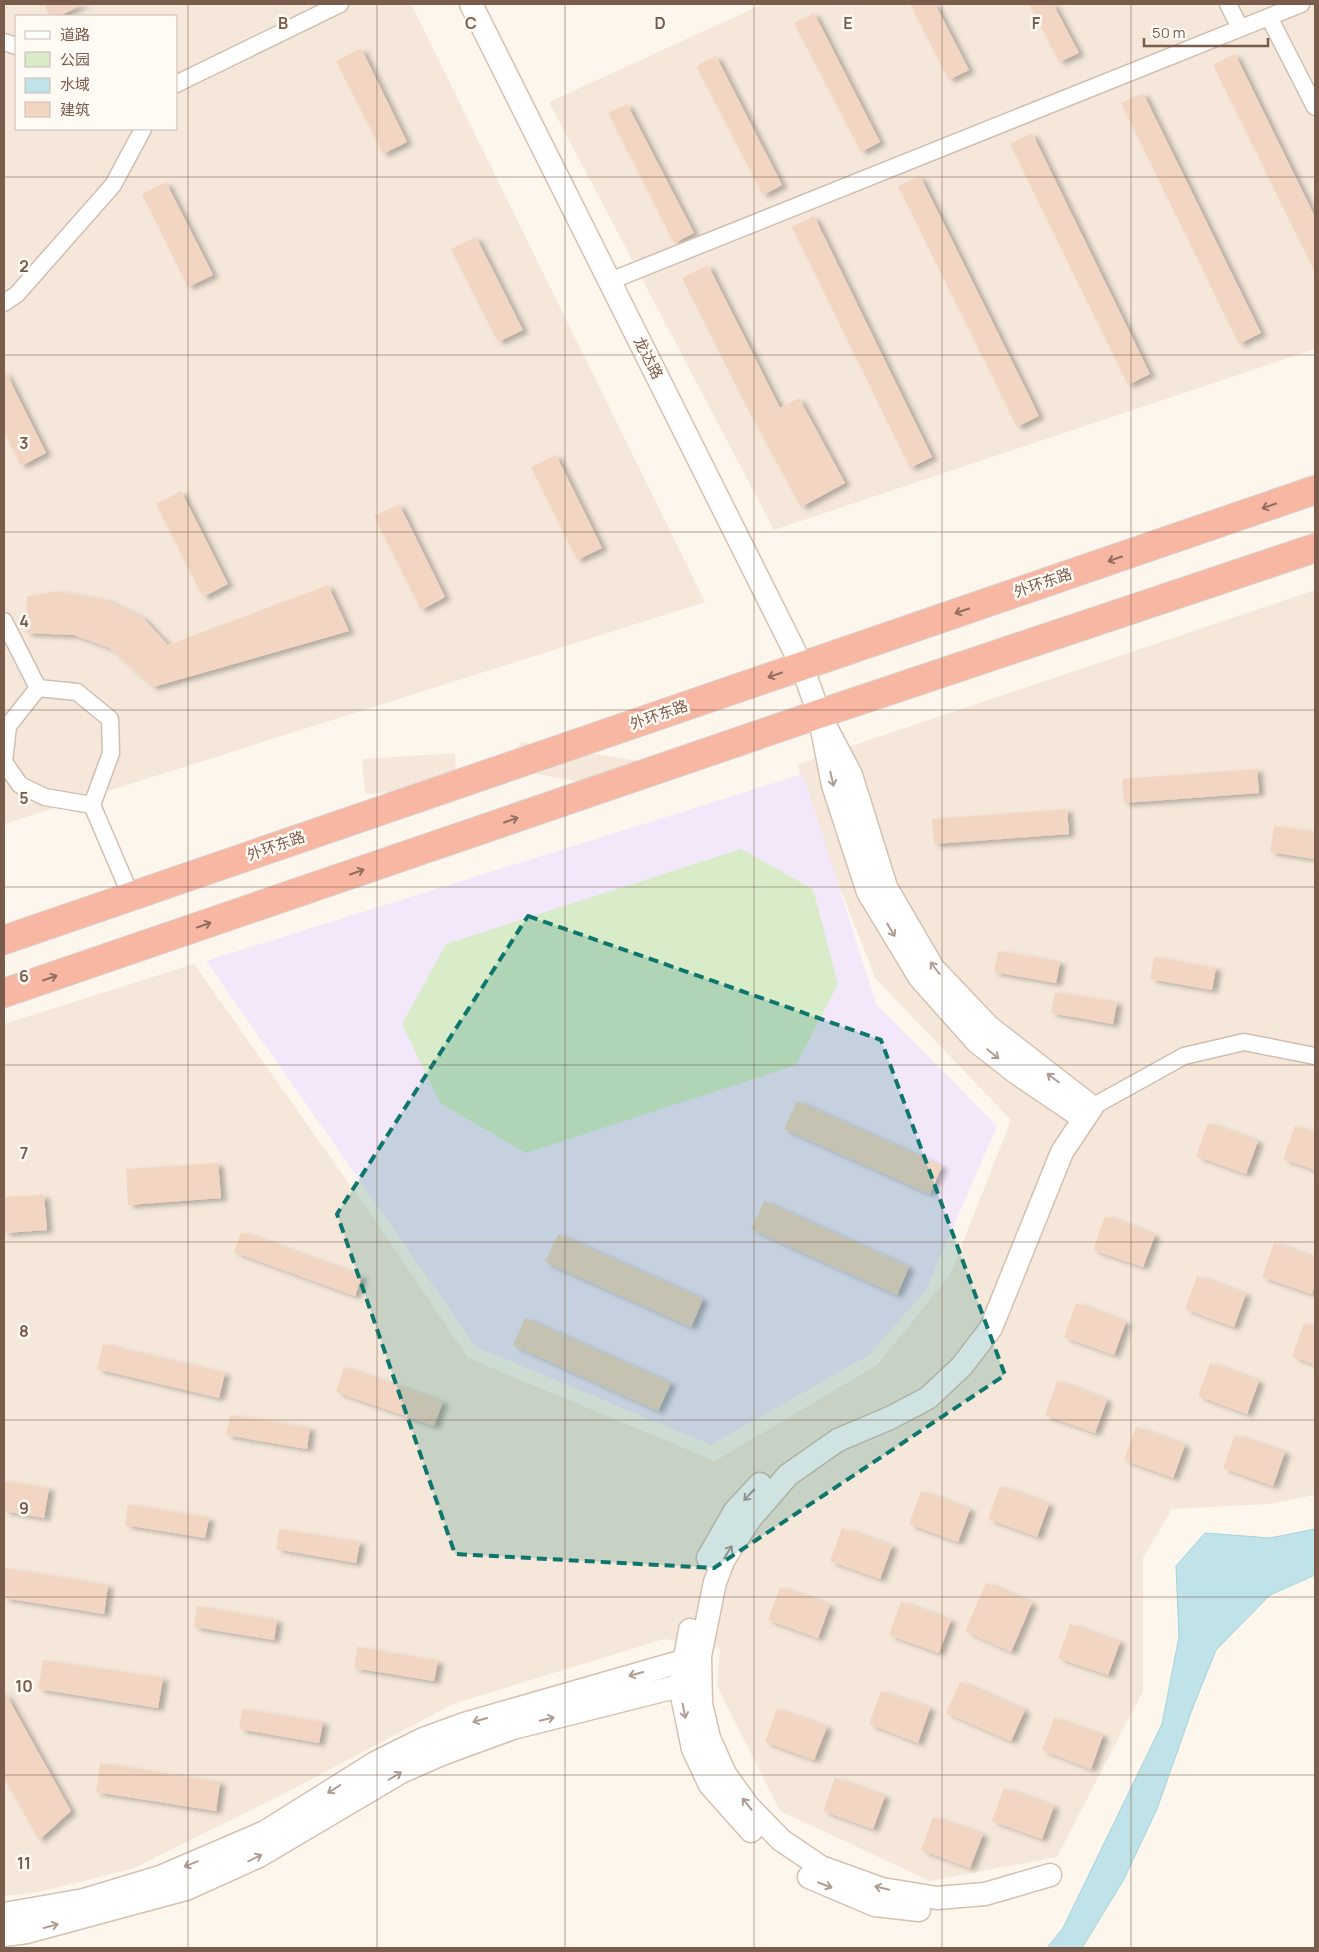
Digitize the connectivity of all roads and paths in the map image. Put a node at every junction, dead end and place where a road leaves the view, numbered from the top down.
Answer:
1 (340, 4) edge
2 (471, 4) edge
3 (1228, 4) edge
4 (1301, 4) edge
5 (1269, 17) junction
6 (1240, 28) junction
7 (178, 83) edge
8 (1315, 107) edge
9 (142, 130) edge
10 (610, 281) junction
11 (4, 302) edge
12 (1315, 490) edge
13 (1315, 548) edge
14 (4, 622) edge
15 (802, 666) junction
16 (38, 688) junction
17 (818, 714) junction
18 (92, 805) junction
19 (132, 896) junction
20 (4, 940) edge
21 (4, 994) edge
22 (1315, 1056) edge
23 (1082, 1108) junction
24 (692, 1659) junction
25 (690, 1684) junction
26 (1047, 1883) dead end
27 (4, 1914) edge
28 (4, 1935) edge

1 - 7 street
2 - 10 street, 龙达路
3 - 6 street
4 - 5 street
5 - 6 street
5 - 8 street
6 - 10 street
9 - 11 street
10 - 15 street, 龙达路
12 -> 15 highway, 外环东路
13 - 17 highway
14 - 16 street
15 - 17 street, 龙达路
15 -> 19 highway, 外环东路
16 - 18 street
16 - 18 street
21 -> 17 highway
17 - 23 street, 龙达路
18 - 19 street
19 - 20 highway, 外环东路
22 - 23 street
23 - 24 street
24 - 25 street
24 -> 27 street
25 - 26 street
28 -> 25 street

